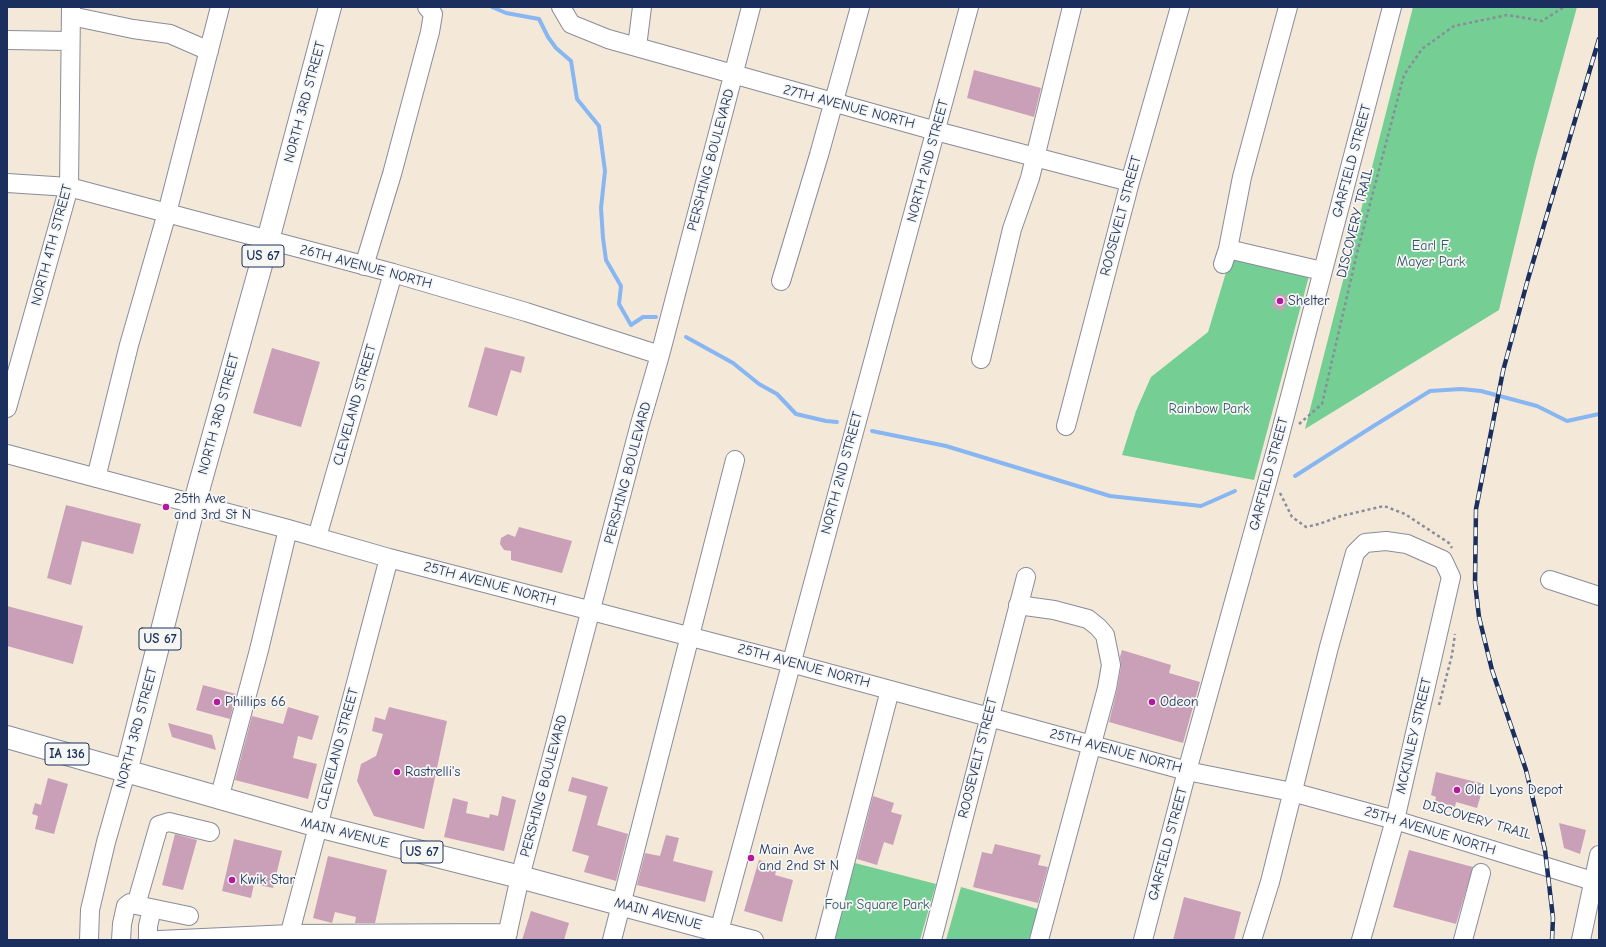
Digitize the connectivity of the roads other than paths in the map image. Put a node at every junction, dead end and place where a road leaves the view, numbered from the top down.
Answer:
1 (220, 7) edge
2 (330, 7) edge
3 (427, 7) edge
4 (562, 7) edge
5 (642, 7) edge
6 (751, 7) edge
7 (860, 7) edge
8 (969, 7) edge
9 (1072, 7) edge
10 (1180, 7) edge
11 (1288, 7) edge
12 (1392, 7) edge
13 (71, 12) edge
14 (7, 40) edge
15 (70, 41) junction
16 (637, 47) junction
17 (208, 51) junction
18 (733, 75) junction
19 (833, 102) junction
20 (936, 131) junction
21 (1034, 157) junction
22 (1130, 182) junction
23 (7, 183) edge
24 (69, 187) junction
25 (167, 213) junction
26 (268, 240) junction
27 (364, 266) junction
28 (1322, 271) junction
29 (393, 273) junction
30 (781, 281) dead end
31 (660, 355) junction
32 (981, 359) dead end
33 (7, 408) edge
34 (1066, 426) dead end
35 (7, 454) edge
36 (735, 460) dead end
37 (96, 478) junction
38 (194, 505) junction
39 (288, 529) junction
40 (317, 537) junction
41 (389, 558) junction
42 (1026, 577) dead end
43 (1550, 580) dead end
44 (1599, 596) edge
45 (1018, 605) junction
46 (591, 610) junction
47 (690, 636) junction
48 (791, 663) junction
49 (890, 690) junction
50 (989, 716) junction
51 (7, 737) edge
52 (1091, 744) junction
53 (1187, 771) junction
54 (126, 772) junction
55 (1292, 792) junction
56 (219, 798) junction
57 (1395, 820) junction
58 (318, 826) junction
59 (210, 832) dead end
60 (1599, 855) edge
61 (1481, 873) dead end
62 (520, 877) junction
63 (1596, 882) edge
64 (621, 905) junction
65 (144, 907) junction
66 (189, 916) dead end
67 (718, 935) edge
68 (289, 937) edge
69 (507, 937) edge
70 (205, 939) edge
71 (89, 940) edge
72 (122, 940) edge
73 (148, 940) edge
74 (159, 940) edge
75 (612, 940) edge
76 (754, 940) edge
77 (825, 940) edge
78 (932, 940) edge
79 (1039, 940) edge
80 (1143, 940) edge
81 (1252, 940) edge
82 (1361, 940) edge
83 (1463, 940) edge
84 (1581, 940) edge

1 - 17 street
2 - 26 main road, NORTH 3RD STREET / US 67
3 - 27 street
4 - 16 street, 27TH AVENUE NORTH
5 - 16 street
6 - 18 street, PERSHING BOULEVARD
7 - 19 street
8 - 20 street, NORTH 2ND STREET
9 - 21 street
10 - 22 street, ROOSEVELT STREET
11 - 28 street
12 - 28 street, GARFIELD STREET
13 - 15 street, NORTH 4TH STREET
13 - 17 street
14 - 15 street
15 - 24 street, NORTH 4TH STREET
16 - 18 street, 27TH AVENUE NORTH
17 - 25 street
18 - 19 street, 27TH AVENUE NORTH
18 - 31 street, PERSHING BOULEVARD
19 - 20 street, 27TH AVENUE NORTH
19 - 30 street
20 - 21 street, 27TH AVENUE NORTH
20 - 48 street, NORTH 2ND STREET
21 - 22 street, 27TH AVENUE NORTH
21 - 32 street
22 - 34 street, ROOSEVELT STREET
23 - 24 street, 26TH AVENUE NORTH
24 - 25 street, 26TH AVENUE NORTH
24 - 33 street, NORTH 4TH STREET
25 - 26 street, 26TH AVENUE NORTH
25 - 37 street
26 - 27 street, 26TH AVENUE NORTH
26 - 38 main road, NORTH 3RD STREET / US 67
27 - 29 street, 26TH AVENUE NORTH
28 - 53 street, GARFIELD STREET
29 - 31 street, 26TH AVENUE NORTH
29 - 40 street, CLEVELAND STREET
31 - 46 street, PERSHING BOULEVARD
35 - 37 street, 25TH AVENUE NORTH
36 - 47 street
37 - 38 street, 25TH AVENUE NORTH
38 - 39 street, 25TH AVENUE NORTH
38 - 54 main road, NORTH 3RD STREET / US 67
39 - 40 street, 25TH AVENUE NORTH
39 - 56 street
40 - 41 street, 25TH AVENUE NORTH
41 - 46 street, 25TH AVENUE NORTH
41 - 58 street, CLEVELAND STREET
42 - 45 street, ROOSEVELT STREET
43 - 44 street
45 - 50 street, ROOSEVELT STREET
45 - 52 street
46 - 47 street, 25TH AVENUE NORTH
46 - 62 street, PERSHING BOULEVARD
47 - 48 street, 25TH AVENUE NORTH
47 - 64 street
48 - 49 street, 25TH AVENUE NORTH
48 - 67 street, NORTH 2ND STREET
49 - 50 street, 25TH AVENUE NORTH
49 - 77 street
50 - 52 street, 25TH AVENUE NORTH
50 - 78 street, ROOSEVELT STREET
51 - 54 main road, MAIN AVENUE / IA 136
52 - 53 street, 25TH AVENUE NORTH
52 - 79 street
53 - 55 street, 25TH AVENUE NORTH
53 - 80 street, GARFIELD STREET
54 - 56 main road, MAIN AVENUE / US 67
54 - 71 street, NORTH 3RD STREET
55 - 57 street, 25TH AVENUE NORTH
55 - 57 street, MCKINLEY STREET
55 - 81 street
56 - 58 main road, MAIN AVENUE / US 67
57 - 63 street, 25TH AVENUE NORTH
57 - 82 street, MCKINLEY STREET
58 - 62 main road, MAIN AVENUE / US 67
58 - 68 street, CLEVELAND STREET
59 - 65 street
60 - 63 street
61 - 83 street
62 - 64 main road, MAIN AVENUE / US 67
62 - 69 street, PERSHING BOULEVARD
63 - 84 street
64 - 67 main road, MAIN AVENUE / US 67
64 - 75 street
65 - 66 street
65 - 72 street
65 - 73 street
67 - 76 street, MAIN AVENUE
68 - 69 street
68 - 70 street
70 - 74 street

